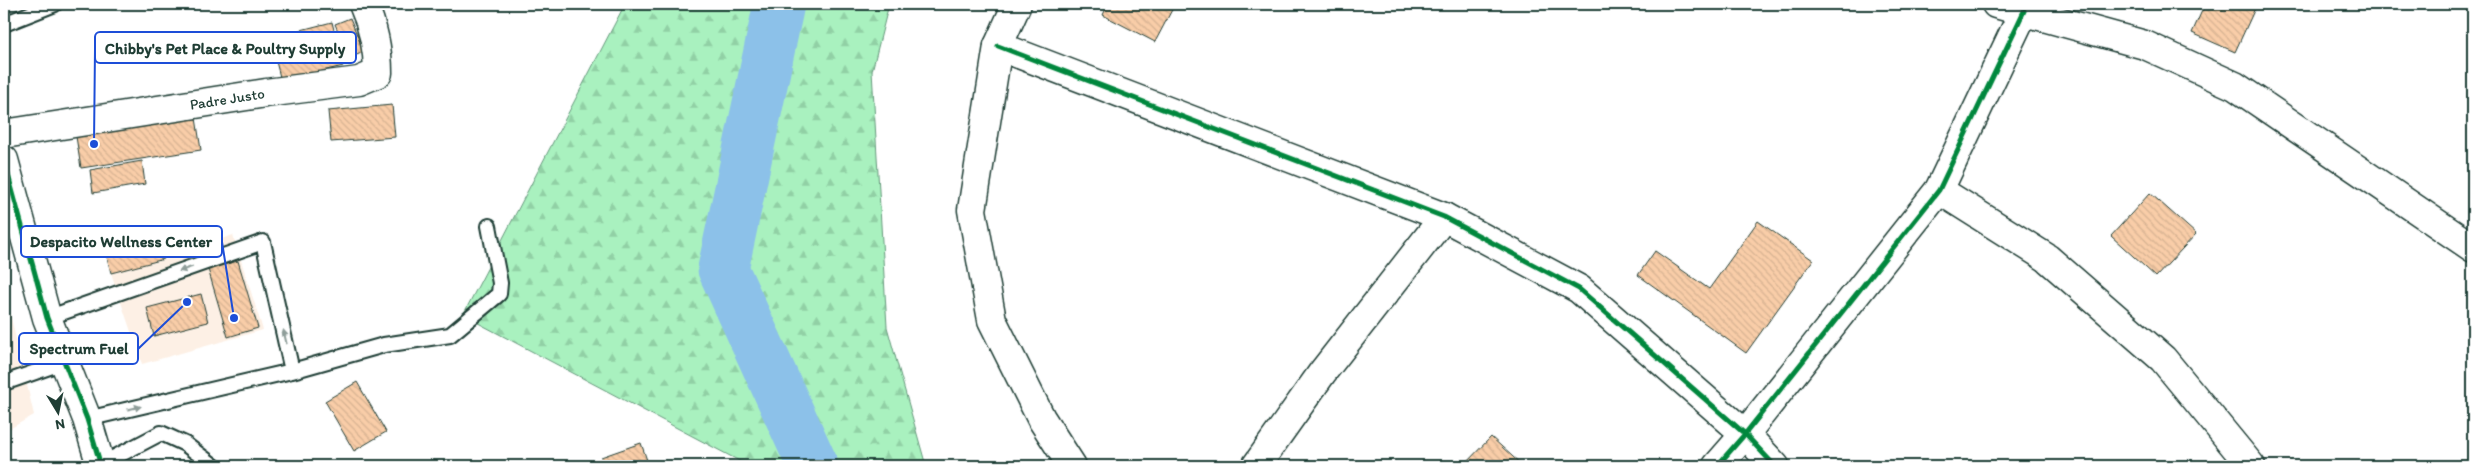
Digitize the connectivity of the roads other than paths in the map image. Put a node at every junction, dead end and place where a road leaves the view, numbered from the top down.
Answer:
1 (55, 4) edge
2 (363, 4) edge
3 (1017, 4) edge
4 (1996, 4) edge
5 (2024, 11) junction
6 (4, 24) edge
7 (998, 46) junction
8 (4, 134) edge
9 (4, 160) edge
10 (1939, 190) junction
11 (1444, 216) junction
12 (489, 226) dead end
13 (2473, 248) edge
14 (47, 318) junction
15 (64, 362) junction
16 (292, 371) junction
17 (4, 383) edge
18 (86, 419) junction
19 (1745, 434) junction
20 (99, 466) edge
21 (214, 466) edge
22 (1072, 466) edge
23 (1256, 466) edge
24 (1717, 466) edge
25 (1775, 466) edge
26 (2251, 466) edge

1 - 6 lane
2 - 8 main road, Padre Justo
3 - 7 main road
4 - 5 main road
5 - 10 main road
5 - 13 main road
7 - 11 main road
7 - 22 main road
9 - 14 main road
10 - 19 main road
10 - 26 main road
11 - 19 main road
11 - 23 main road
12 - 16 lane
14 - 15 main road
16 -> 14 lane
15 - 17 lane
15 - 18 main road
18 -> 16 lane
18 - 20 main road
19 - 24 main road
19 - 25 main road
20 - 21 lane

